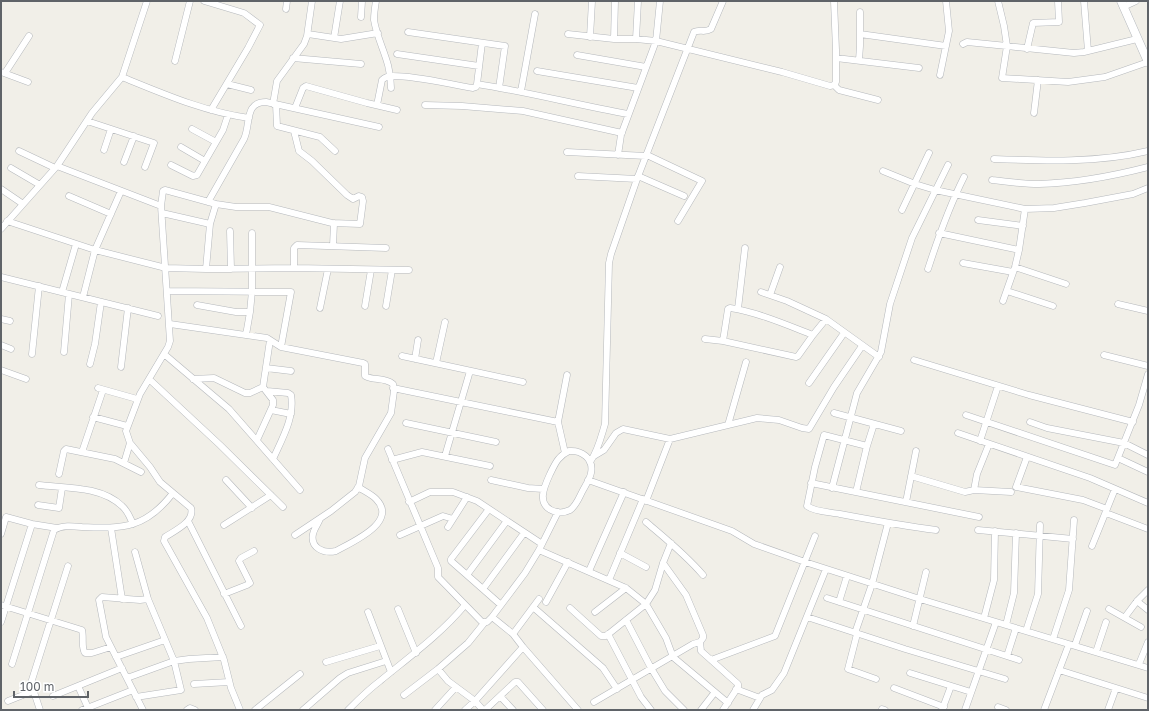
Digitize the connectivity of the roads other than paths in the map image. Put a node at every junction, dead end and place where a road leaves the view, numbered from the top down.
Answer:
1 (148, 1) edge
2 (190, 1) edge
3 (204, 1) edge
4 (287, 1) edge
5 (312, 1) edge
6 (340, 1) edge
7 (362, 1) edge
8 (376, 1) edge
9 (592, 1) edge
10 (615, 1) edge
11 (638, 1) edge
12 (660, 1) edge
13 (723, 1) edge
14 (834, 1) edge
15 (946, 1) edge
16 (998, 1) edge
17 (1058, 1) edge
18 (1084, 1) edge
19 (1136, 1) edge
20 (1122, 4) edge
21 (286, 8) dead end
22 (860, 12) dead end
23 (535, 14) dead end
24 (361, 17) dead end
25 (408, 32) dead end
26 (378, 33) junction
27 (308, 34) junction
28 (568, 34) dead end
29 (860, 34) junction
30 (29, 36) dead end
31 (590, 37) junction
32 (334, 38) junction
33 (636, 38) junction
34 (614, 39) junction
35 (1137, 39) junction
36 (656, 41) junction
37 (482, 43) junction
38 (963, 44) dead end
39 (946, 46) junction
40 (1007, 46) junction
41 (1145, 47) edge
42 (687, 49) junction
43 (1027, 49) junction
44 (1088, 51) junction
45 (397, 54) dead end
46 (577, 55) dead end
47 (293, 58) junction
48 (836, 58) junction
49 (859, 60) junction
50 (175, 61) dead end
51 (1148, 62) edge
52 (361, 64) dead end
53 (479, 66) junction
54 (646, 67) junction
55 (920, 68) dead end
56 (537, 71) dead end
57 (3, 73) edge
58 (940, 75) dead end
59 (391, 76) junction
60 (122, 77) junction
61 (1038, 80) junction
62 (28, 82) dead end
63 (227, 84) junction
64 (477, 84) junction
65 (834, 85) junction
66 (391, 88) dead end
67 (499, 88) junction
68 (638, 88) junction
69 (251, 90) dead end
70 (521, 91) junction
71 (878, 100) dead end
72 (274, 104) junction
73 (377, 105) junction
74 (425, 105) dead end
75 (295, 108) junction
76 (211, 110) junction
77 (398, 110) dead end
78 (1034, 113) dead end
79 (628, 114) junction
80 (228, 115) junction
81 (249, 118) junction
82 (87, 121) junction
83 (380, 127) dead end
84 (111, 129) junction
85 (192, 129) dead end
86 (294, 131) junction
87 (622, 133) junction
88 (134, 136) junction
89 (216, 142) junction
90 (181, 147) dead end
91 (19, 150) dead end
92 (104, 150) dead end
93 (336, 151) dead end
94 (1148, 151) edge
95 (567, 152) dead end
96 (929, 153) dead end
97 (618, 155) junction
98 (647, 155) junction
99 (994, 159) dead end
100 (205, 161) junction
101 (124, 162) dead end
102 (171, 165) dead end
103 (948, 165) dead end
104 (56, 167) junction
105 (145, 167) dead end
106 (1148, 167) edge
107 (12, 168) dead end
108 (883, 171) dead end
109 (578, 176) dead end
110 (638, 177) junction
111 (964, 177) dead end
112 (992, 180) dead end
113 (915, 184) junction
114 (40, 185) junction
115 (1148, 188) edge
116 (1, 189) edge
117 (935, 190) junction
118 (121, 191) junction
119 (955, 194) junction
120 (69, 196) dead end
121 (684, 196) dead end
122 (208, 202) junction
123 (23, 204) junction
124 (216, 204) junction
125 (1025, 209) junction
126 (162, 210) junction
127 (902, 210) dead end
128 (111, 214) junction
129 (978, 220) dead end
130 (7, 221) junction
131 (678, 221) dead end
132 (334, 223) junction
133 (210, 224) junction
134 (1023, 226) junction
135 (1, 229) edge
136 (230, 231) dead end
137 (252, 233) dead end
138 (939, 233) junction
139 (76, 244) junction
140 (333, 246) junction
141 (386, 248) dead end
142 (745, 248) dead end
143 (95, 250) junction
144 (1019, 250) junction
145 (963, 263) dead end
146 (166, 268) junction
147 (294, 268) junction
148 (780, 268) dead end
149 (206, 269) junction
150 (231, 269) junction
151 (251, 269) junction
152 (328, 269) junction
153 (928, 269) dead end
154 (371, 270) junction
155 (392, 270) junction
156 (409, 270) dead end
157 (1014, 270) junction
158 (1, 277) edge
159 (1066, 284) dead end
160 (39, 286) junction
161 (167, 291) junction
162 (252, 291) junction
163 (1007, 291) junction
164 (762, 292) dead end
165 (66, 293) junction
166 (770, 295) junction
167 (83, 297) junction
168 (1003, 301) dead end
169 (101, 302) junction
170 (1118, 304) dead end
171 (197, 305) dead end
172 (364, 306) dead end
173 (386, 306) dead end
174 (1053, 306) dead end
175 (128, 308) junction
176 (320, 308) dead end
177 (738, 309) junction
178 (1148, 311) edge
179 (250, 312) junction
180 (158, 316) dead end
181 (1, 319) edge
182 (826, 319) junction
183 (10, 321) dead end
184 (446, 322) dead end
185 (170, 324) junction
186 (844, 333) junction
187 (246, 335) junction
188 (813, 335) junction
189 (705, 339) dead end
190 (270, 340) junction
191 (418, 340) dead end
192 (723, 341) junction
193 (1, 345) edge
194 (862, 346) junction
195 (281, 347) junction
196 (11, 349) dead end
197 (64, 352) dead end
198 (32, 354) dead end
199 (164, 354) junction
200 (1104, 355) dead end
201 (402, 356) dead end
202 (879, 357) junction
203 (415, 359) junction
204 (914, 360) dead end
205 (746, 362) dead end
206 (436, 363) junction
207 (90, 364) dead end
208 (1148, 366) edge
209 (121, 367) dead end
210 (266, 368) junction
211 (1, 370) edge
212 (291, 371) dead end
213 (470, 371) junction
214 (567, 374) dead end
215 (1148, 374) edge
216 (26, 379) dead end
217 (149, 379) junction
218 (193, 379) junction
219 (523, 382) dead end
220 (809, 383) dead end
221 (998, 386) junction
222 (393, 388) junction
223 (265, 389) junction
224 (138, 399) junction
225 (461, 402) junction
226 (270, 410) junction
227 (834, 413) dead end
228 (291, 414) junction
229 (966, 415) dead end
230 (93, 417) junction
231 (850, 417) junction
232 (558, 422) junction
233 (987, 422) junction
234 (1030, 422) dead end
235 (1133, 422) junction
236 (406, 423) dead end
237 (874, 424) junction
238 (728, 425) junction
239 (127, 426) junction
240 (901, 431) dead end
241 (452, 433) junction
242 (958, 433) dead end
243 (670, 439) junction
244 (257, 440) junction
245 (844, 440) junction
246 (980, 441) junction
247 (496, 442) dead end
248 (130, 443) junction
249 (1124, 443) junction
250 (989, 444) junction
251 (867, 446) junction
252 (388, 449) dead end
253 (916, 451) dead end
254 (82, 452) junction
255 (565, 453) junction
256 (1148, 455) edge
257 (445, 456) junction
258 (1027, 457) junction
259 (1118, 458) junction
260 (273, 459) junction
261 (592, 459) junction
262 (392, 460) junction
263 (124, 463) junction
264 (490, 466) dead end
265 (141, 472) dead end
266 (1148, 472) edge
267 (59, 474) dead end
268 (911, 476) junction
269 (226, 480) dead end
270 (491, 480) dead end
271 (588, 480) junction
272 (811, 483) junction
273 (39, 486) dead end
274 (358, 487) junction
275 (62, 488) junction
276 (832, 488) junction
277 (543, 489) junction
278 (1115, 489) junction
279 (300, 490) dead end
280 (974, 490) junction
281 (624, 492) junction
282 (856, 492) junction
283 (1011, 492) dead end
284 (174, 493) junction
285 (271, 495) junction
286 (467, 497) junction
287 (645, 500) junction
288 (409, 502) junction
289 (906, 502) junction
290 (1148, 503) edge
291 (38, 505) dead end
292 (283, 507) dead end
293 (252, 508) junction
294 (489, 509) junction
295 (1106, 511) junction
296 (558, 512) junction
297 (979, 517) dead end
298 (321, 518) junction
299 (453, 520) junction
300 (1074, 520) dead end
301 (188, 521) junction
302 (506, 522) junction
303 (646, 522) dead end
304 (888, 523) junction
305 (32, 524) junction
306 (133, 524) junction
307 (224, 525) dead end
308 (1040, 525) dead end
309 (420, 526) junction
310 (448, 527) dead end
311 (57, 528) junction
312 (111, 528) junction
313 (1148, 529) edge
314 (936, 530) dead end
315 (978, 530) dead end
316 (995, 531) junction
317 (524, 533) junction
318 (1016, 533) junction
319 (1, 534) edge
320 (296, 535) dead end
321 (400, 535) dead end
322 (815, 536) dead end
323 (1040, 536) junction
324 (1073, 539) junction
325 (671, 543) junction
326 (1092, 546) dead end
327 (541, 547) junction
328 (254, 551) dead end
329 (135, 552) dead end
330 (620, 553) junction
331 (568, 562) junction
332 (805, 562) junction
333 (663, 563) junction
334 (68, 566) dead end
335 (646, 567) dead end
336 (826, 569) junction
337 (589, 571) junction
338 (926, 572) dead end
339 (467, 575) junction
340 (703, 575) dead end
341 (848, 576) junction
342 (609, 580) junction
343 (872, 584) junction
344 (626, 588) junction
345 (484, 589) junction
346 (1148, 590) edge
347 (224, 594) junction
348 (827, 598) dead end
349 (122, 599) junction
350 (148, 599) junction
351 (539, 599) dead end
352 (920, 599) junction
353 (1137, 601) junction
354 (546, 602) dead end
355 (839, 602) junction
356 (646, 604) junction
357 (4, 605) edge
358 (465, 605) junction
359 (501, 605) junction
360 (533, 607) junction
361 (570, 608) dead end
362 (398, 609) dead end
363 (1109, 609) dead end
364 (864, 610) junction
365 (1148, 610) edge
366 (1087, 611) dead end
367 (368, 612) dead end
368 (595, 612) dead end
369 (28, 613) junction
370 (492, 617) junction
371 (807, 617) junction
372 (1125, 617) junction
373 (984, 618) junction
374 (52, 620) junction
375 (626, 620) junction
376 (1, 622) edge
377 (485, 622) junction
378 (996, 622) junction
379 (1106, 622) dead end
380 (1006, 625) junction
381 (241, 626) dead end
382 (913, 626) junction
383 (1141, 627) dead end
384 (1016, 628) junction
385 (1026, 631) junction
386 (856, 633) junction
387 (514, 634) junction
388 (608, 634) junction
389 (1053, 639) junction
390 (165, 640) junction
391 (700, 642) junction
392 (1148, 642) edge
393 (1072, 644) junction
394 (380, 646) junction
395 (111, 647) junction
396 (523, 647) junction
397 (986, 649) junction
398 (1096, 652) junction
399 (416, 653) junction
400 (223, 656) junction
401 (1007, 656) junction
402 (116, 657) junction
403 (673, 657) junction
404 (711, 660) junction
405 (1019, 660) dead end
406 (174, 661) junction
407 (386, 661) junction
408 (326, 662) dead end
409 (12, 664) dead end
410 (1139, 664) junction
411 (122, 668) junction
412 (651, 668) junction
413 (1148, 668) edge
414 (438, 669) junction
415 (1059, 670) junction
416 (979, 671) junction
417 (391, 672) junction
418 (910, 673) dead end
419 (300, 674) dead end
420 (127, 678) junction
421 (876, 678) dead end
422 (632, 679) junction
423 (1005, 679) dead end
424 (229, 682) junction
425 (194, 684) dead end
426 (78, 686) junction
427 (951, 686) junction
428 (456, 687) junction
429 (894, 688) dead end
430 (1116, 688) junction
431 (617, 689) junction
432 (736, 689) junction
433 (133, 690) junction
434 (33, 691) junction
435 (715, 692) junction
436 (971, 692) junction
437 (404, 695) dead end
438 (53, 696) dead end
439 (500, 696) junction
440 (136, 697) junction
441 (760, 698) junction
442 (1148, 698) edge
443 (8, 701) dead end
444 (475, 702) junction
445 (594, 702) dead end
446 (728, 703) junction
447 (998, 707) dead end
448 (943, 708) edge
449 (86, 709) edge
450 (966, 709) edge
451 (40, 710) edge
452 (142, 710) edge
453 (187, 710) edge
454 (195, 710) edge
455 (240, 710) edge
456 (255, 710) edge
457 (303, 710) edge
458 (348, 710) edge
459 (435, 710) edge
460 (465, 710) edge
461 (484, 710) edge
462 (513, 710) edge
463 (543, 710) edge
464 (578, 710) edge
465 (651, 710) edge
466 (684, 710) edge
467 (701, 710) edge
468 (723, 710) edge
469 (753, 710) edge
470 (972, 710) edge
471 (1006, 710) edge
472 (1044, 710) edge
473 (1108, 710) edge

1 - 60 street
2 - 50 street
3 - 63 street
4 - 21 street
5 - 27 street
6 - 32 street
7 - 24 street
8 - 26 street
9 - 31 street
10 - 34 street
11 - 33 street
12 - 36 street
13 - 42 street
14 - 48 street
15 - 39 street
16 - 40 street
17 - 43 street
18 - 44 street
19 - 20 street
20 - 35 main road
22 - 29 street
23 - 70 street
25 - 37 street
26 - 32 street
26 - 59 street
27 - 32 street
27 - 47 street
28 - 31 street
29 - 39 street
29 - 49 street
30 - 57 street
31 - 34 street
33 - 34 street
33 - 36 street
35 - 41 main road
35 - 44 street
36 - 42 street
36 - 54 street
37 - 53 street
37 - 67 street
38 - 40 street
39 - 58 street
40 - 43 street
40 - 61 street
41 - 51 main road
42 - 65 street
42 - 98 street
43 - 44 street
45 - 53 street
46 - 54 street
47 - 52 street
47 - 72 street
48 - 49 street
48 - 65 street
49 - 55 street
51 - 61 street
53 - 64 street
54 - 68 street
56 - 68 street
57 - 62 street
59 - 64 street
59 - 66 street
59 - 73 street
60 - 76 street
60 - 82 street
61 - 78 street
63 - 69 street
63 - 76 street
64 - 67 street
65 - 71 street
67 - 70 street
68 - 79 street
70 - 79 street
72 - 75 street
72 - 81 street
72 - 86 street
73 - 75 street
73 - 77 street
74 - 87 street
75 - 83 street
76 - 80 street
79 - 87 street
80 - 81 street
80 - 89 street
81 - 122 street
82 - 84 street
82 - 104 street
84 - 88 street
84 - 92 street
85 - 89 street
86 - 93 street
86 - 132 street
87 - 97 street
88 - 101 street
88 - 105 street
89 - 100 street
90 - 100 street
91 - 104 street
94 - 99 street
95 - 97 street
96 - 113 street
97 - 98 street
98 - 110 street
98 - 131 street
100 - 102 street
103 - 117 street
104 - 114 street
104 - 118 street
106 - 112 street
107 - 114 street
108 - 113 street
109 - 110 street
110 - 121 street
110 - 261 street
111 - 119 street
113 - 117 street
113 - 127 street
114 - 123 street
115 - 125 street
116 - 123 street
117 - 119 street
117 - 202 street
118 - 126 street
118 - 128 street
119 - 125 street
119 - 138 street
120 - 128 street
122 - 124 street
122 - 126 street
123 - 130 street
124 - 132 street
124 - 133 street
125 - 134 street
126 - 133 street
126 - 146 street
128 - 143 street
129 - 134 street
130 - 135 street
130 - 139 street
132 - 140 street
133 - 149 street
134 - 144 street
136 - 150 street
137 - 151 street
138 - 144 street
138 - 153 street
139 - 143 street
139 - 165 street
140 - 141 street
140 - 147 street
142 - 177 street
143 - 146 street
143 - 167 street
144 - 157 street
145 - 157 street
146 - 149 street
146 - 161 street
147 - 151 street
147 - 152 street
148 - 166 street
149 - 150 street
150 - 151 street
151 - 162 street
152 - 154 street
152 - 176 street
154 - 155 street
154 - 172 street
155 - 156 street
155 - 173 street
157 - 159 street
157 - 163 street
158 - 160 street
160 - 165 street
160 - 198 street
161 - 162 street
161 - 185 street
162 - 179 street
162 - 195 street
163 - 168 street
163 - 174 street
164 - 166 street
165 - 167 street
165 - 197 street
166 - 182 street
167 - 169 street
169 - 175 street
169 - 207 street
170 - 178 street
171 - 179 street
175 - 180 street
175 - 209 street
177 - 188 street
177 - 192 street
179 - 187 street
181 - 183 street
182 - 186 street
182 - 188 street
184 - 206 street
185 - 187 street
185 - 199 street
186 - 194 street
186 - 220 street
187 - 190 street
188 - 192 street
189 - 192 street
190 - 195 street
190 - 210 street
191 - 203 street
193 - 196 street
194 - 202 street
194 - 238 street
195 - 222 street
199 - 217 street
199 - 218 street
200 - 208 street
201 - 203 street
202 - 231 street
203 - 206 street
204 - 221 street
205 - 238 street
206 - 213 street
210 - 212 street
210 - 223 street
211 - 216 street
213 - 219 street
213 - 225 street
214 - 232 street
215 - 235 street
217 - 224 street
217 - 285 street
218 - 223 street
218 - 244 street
221 - 233 street
221 - 235 street
222 - 225 street
222 - 274 street
223 - 226 street
223 - 228 street
224 - 230 street
224 - 239 street
225 - 232 street
225 - 241 street
226 - 228 street
226 - 244 street
227 - 231 street
228 - 260 street
229 - 233 street
230 - 239 street
230 - 254 street
231 - 237 street
231 - 245 street
232 - 255 street
233 - 246 street
233 - 259 street
234 - 249 street
235 - 249 street
236 - 241 street
237 - 240 street
237 - 251 street
238 - 243 street
239 - 248 street
241 - 247 street
241 - 257 street
242 - 246 street
243 - 261 street
243 - 287 street
244 - 260 street
245 - 251 street
245 - 272 street
245 - 276 street
246 - 250 street
248 - 263 street
248 - 284 street
249 - 256 street
249 - 259 street
250 - 258 street
250 - 280 street
251 - 282 street
252 - 262 street
253 - 268 street
254 - 263 street
254 - 267 street
255 - 261 street
255 - 277 street
257 - 262 street
257 - 264 street
258 - 278 street
258 - 295 street
259 - 266 street
260 - 279 street
261 - 271 street
262 - 288 street
263 - 265 street
268 - 280 street
268 - 289 street
269 - 293 street
270 - 277 street
271 - 281 street
271 - 296 street
272 - 276 street
272 - 304 street
273 - 275 street
274 - 298 street
274 - 298 street
275 - 291 street
275 - 306 street
276 - 282 street
277 - 296 street
278 - 290 street
278 - 295 street
280 - 283 street
281 - 287 street
281 - 337 street
282 - 289 street
284 - 301 street
284 - 306 street
285 - 292 street
285 - 293 street
286 - 288 street
286 - 294 street
286 - 299 street
287 - 330 street
287 - 332 street
288 - 309 street
289 - 297 street
293 - 307 street
294 - 302 street
294 - 339 street
295 - 313 street
295 - 326 street
296 - 327 street
298 - 320 street
299 - 309 street
299 - 310 street
300 - 324 street
301 - 347 street
301 - 400 street
302 - 317 street
302 - 339 street
303 - 325 street
304 - 314 street
304 - 343 street
305 - 311 street
305 - 319 street
305 - 357 street
306 - 312 street
308 - 323 street
309 - 321 street
309 - 358 street
311 - 312 street
311 - 369 street
312 - 349 street
315 - 316 street
316 - 318 street
316 - 373 street
317 - 327 street
317 - 345 street
318 - 323 street
318 - 380 street
322 - 332 street
323 - 324 street
323 - 385 street
324 - 389 street
325 - 333 street
325 - 340 street
327 - 331 street
327 - 359 street
328 - 347 street
329 - 350 street
330 - 335 street
330 - 342 street
331 - 337 street
331 - 354 street
332 - 336 street
332 - 404 street
333 - 356 street
333 - 391 street
334 - 374 street
336 - 341 street
336 - 371 street
337 - 342 street
338 - 352 street
339 - 345 street
341 - 343 street
341 - 355 street
342 - 344 street
343 - 352 street
343 - 364 street
344 - 356 street
344 - 368 street
345 - 359 street
346 - 353 street
347 - 381 street
348 - 355 street
349 - 350 street
349 - 395 street
350 - 390 street
351 - 360 street
352 - 373 street
352 - 382 street
353 - 365 street
353 - 372 street
355 - 364 street
356 - 375 street
356 - 403 street
357 - 369 street
357 - 376 street
358 - 377 street
358 - 399 street
359 - 370 street
360 - 387 street
360 - 431 street
361 - 388 street
362 - 399 street
363 - 372 street
364 - 382 street
364 - 386 street
366 - 393 street
367 - 394 street
369 - 374 street
369 - 409 street
370 - 377 street
370 - 387 street
371 - 386 street
371 - 441 street
372 - 383 street
373 - 378 street
374 - 395 street
374 - 434 street
375 - 388 street
375 - 412 street
377 - 414 street
378 - 380 street
378 - 397 street
379 - 398 street
380 - 384 street
382 - 397 street
384 - 385 street
384 - 401 street
385 - 389 street
386 - 416 street
386 - 421 street
387 - 396 street
388 - 422 street
389 - 393 street
390 - 402 street
390 - 406 street
391 - 403 street
391 - 404 street
392 - 410 street
393 - 398 street
393 - 415 street
394 - 407 street
394 - 408 street
395 - 402 street
396 - 444 street
396 - 464 street
397 - 401 street
397 - 416 street
398 - 410 street
399 - 417 street
400 - 406 street
400 - 424 street
401 - 405 street
402 - 411 street
403 - 412 street
403 - 435 street
404 - 432 street
406 - 420 street
406 - 440 street
407 - 417 street
407 - 457 street
410 - 413 street
411 - 420 street
411 - 426 street
412 - 422 street
412 - 466 street
414 - 428 street
414 - 437 street
415 - 430 street
415 - 472 street
416 - 423 street
416 - 436 street
417 - 458 street
418 - 427 street
419 - 456 street
420 - 433 street
422 - 431 street
422 - 465 street
424 - 425 street
424 - 455 street
426 - 438 street
426 - 449 street
427 - 436 street
427 - 448 street
428 - 444 street
428 - 459 street
429 - 448 street
430 - 442 street
430 - 473 street
431 - 445 street
432 - 441 street
432 - 446 street
433 - 440 street
433 - 449 street
434 - 443 street
434 - 451 street
435 - 446 street
435 - 467 street
436 - 450 street
439 - 461 street
439 - 462 street
439 - 463 street
440 - 452 street
441 - 469 street
444 - 460 street
444 - 461 street
446 - 468 street
447 - 471 street
450 - 470 street
453 - 454 street

